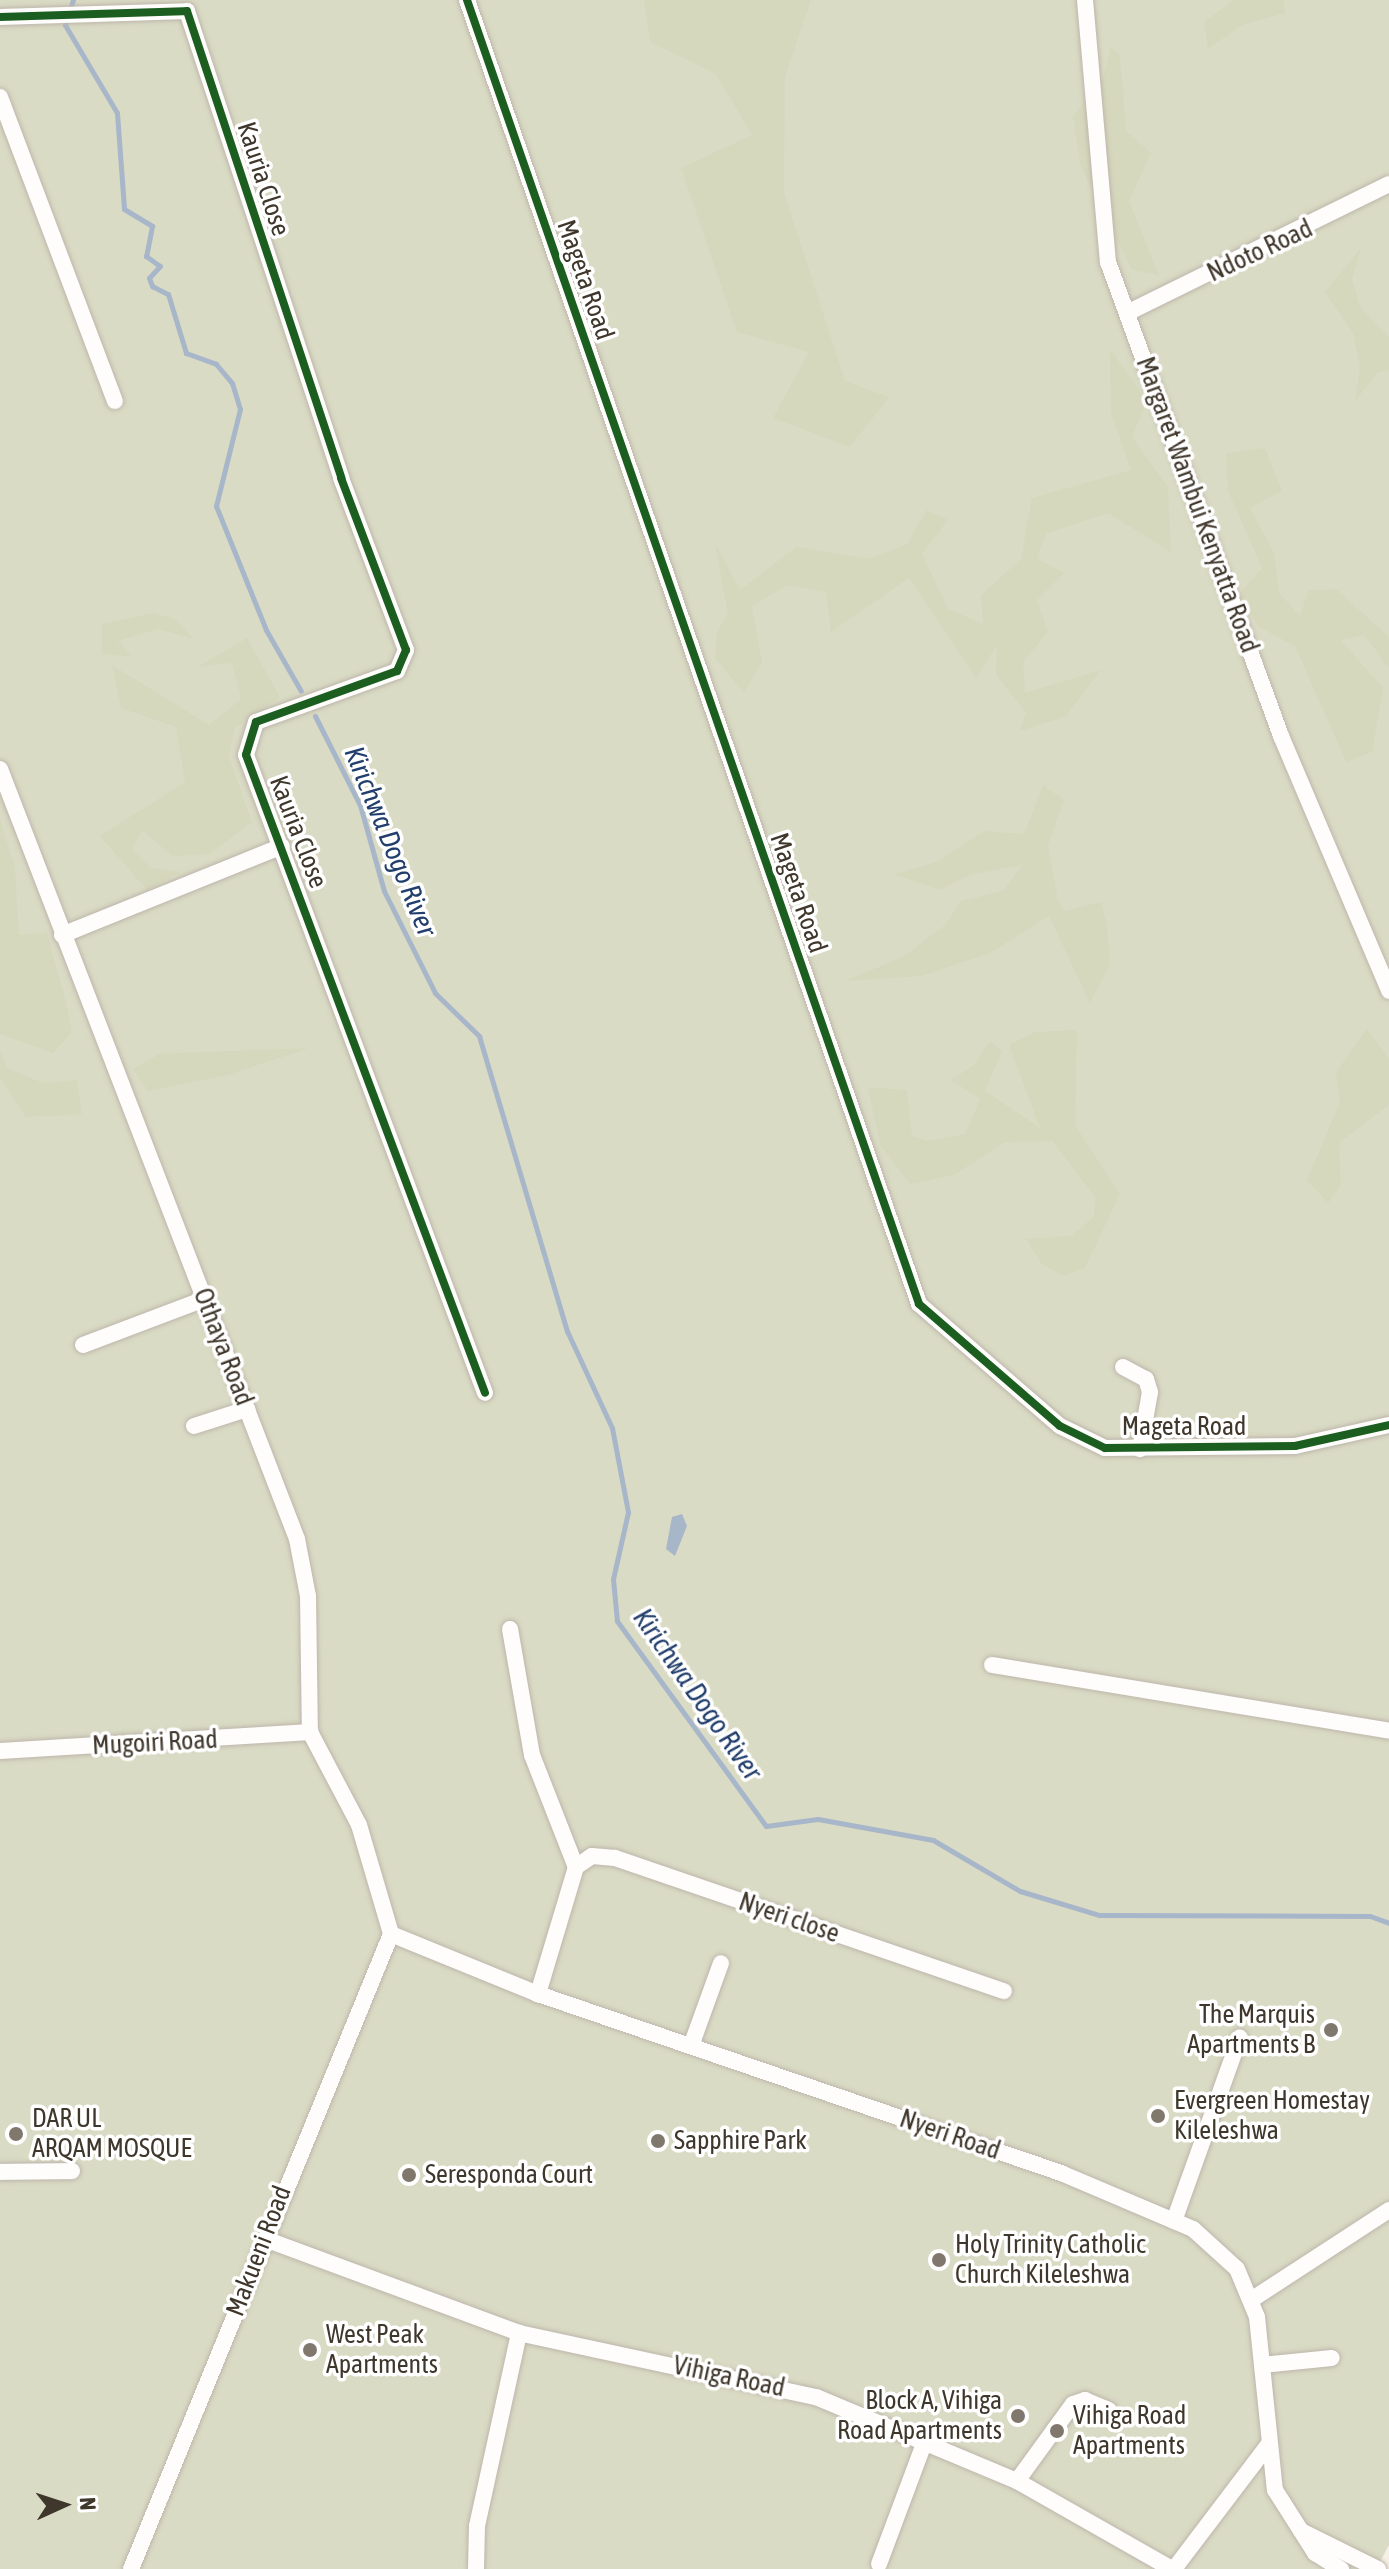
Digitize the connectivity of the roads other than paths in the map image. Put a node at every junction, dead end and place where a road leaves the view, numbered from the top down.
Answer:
1 (467, 0) edge
2 (1085, 0) edge
3 (186, 6) edge
4 (0, 17) edge
5 (0, 97) edge
6 (1389, 184) edge
7 (1127, 313) junction
8 (115, 401) dead end
9 (0, 769) edge
10 (282, 846) junction
11 (62, 935) junction
12 (1389, 991) edge
13 (205, 1299) junction
14 (83, 1345) dead end
15 (1123, 1367) dead end
16 (485, 1393) dead end
17 (247, 1409) junction
18 (1389, 1425) edge
19 (194, 1426) dead end
20 (1140, 1449) junction
21 (510, 1629) dead end
22 (992, 1665) dead end
23 (1389, 1731) edge
24 (310, 1732) junction
25 (0, 1751) edge
26 (576, 1867) junction
27 (391, 1934) junction
28 (721, 1963) dead end
29 (1004, 1991) dead end
30 (538, 1994) junction
31 (1240, 2037) dead end
32 (691, 2046) junction
33 (72, 2171) dead end
34 (0, 2172) edge
35 (1389, 2210) edge
36 (1174, 2221) junction
37 (265, 2239) junction
38 (1251, 2300) junction
39 (519, 2333) junction
40 (1332, 2358) dead end
41 (1262, 2365) junction
42 (1109, 2410) dead end
43 (926, 2438) junction
44 (1269, 2444) junction
45 (1017, 2481) junction
46 (1301, 2531) junction
47 (879, 2564) dead end
48 (131, 2569) edge
49 (476, 2569) edge
50 (1173, 2569) edge
51 (1341, 2569) edge
52 (1378, 2569) edge

1 - 20 street, Mageta Road
2 - 7 street, Margaret Wambui Kenyatta Road
3 - 4 street, Kauria Close
3 - 10 street, Kauria Close
5 - 8 street
6 - 7 street, Ndoto Road
7 - 12 street, Margaret Wambui Kenyatta Road
9 - 11 street, Othaya Road
10 - 11 street, Kauria Close
10 - 16 street, Kauria Close
11 - 13 street, Othaya Road
13 - 14 street
13 - 17 street, Othaya Road
15 - 20 street
17 - 19 street
17 - 24 street, Othaya Road
18 - 20 street, Mageta Road
21 - 26 street
22 - 23 street
24 - 25 street, Mugoiri Road
24 - 27 street, Othaya Road
26 - 29 street, Nyeri close
26 - 30 street
27 - 30 street, Nyeri Road
27 - 37 street, Makueni Road
28 - 32 street
30 - 32 street, Nyeri Road
31 - 36 street
32 - 36 street, Nyeri Road
33 - 34 street
35 - 38 street
36 - 38 street, Nyeri Road
37 - 39 street, Vihiga Road
37 - 48 street, Makueni Road
38 - 41 street, Nyeri Road
39 - 43 street, Vihiga Road
39 - 49 street
40 - 41 street
41 - 44 street, Nyeri Road
42 - 45 street
43 - 45 street, Vihiga Road
43 - 47 street
44 - 46 street, Nyeri Road
44 - 50 street
45 - 50 street, Vihiga Road
46 - 51 street, Nyeri Road
46 - 52 street

